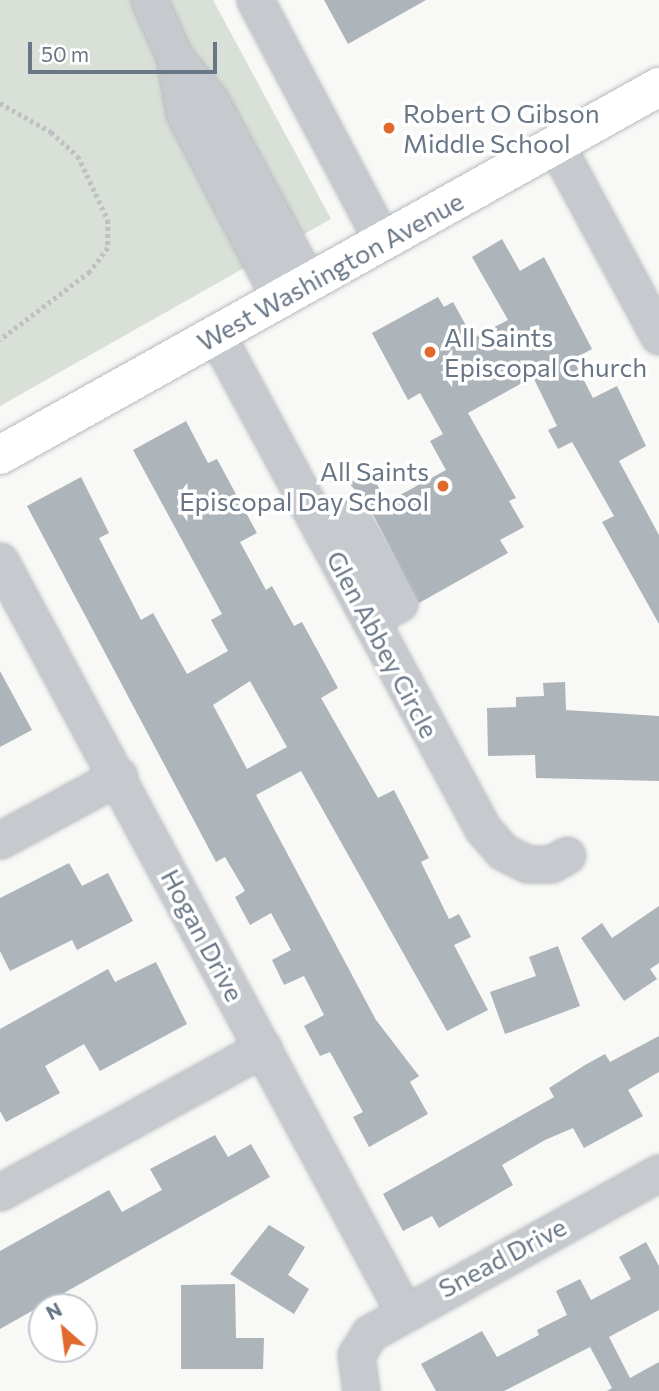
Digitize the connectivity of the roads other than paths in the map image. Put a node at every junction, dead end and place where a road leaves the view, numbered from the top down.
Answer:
1 (149, 0) edge
2 (255, 0) edge
3 (659, 87) edge
4 (556, 145) junction
5 (383, 242) junction
6 (294, 290) junction
7 (216, 334) junction
8 (659, 336) edge
9 (0, 455) edge
10 (0, 561) edge
11 (119, 776) junction
12 (0, 840) edge
13 (567, 855) dead end
14 (263, 1048) junction
15 (659, 1173) edge
16 (0, 1192) edge
17 (403, 1310) junction
18 (361, 1391) edge

1 - 6 street
2 - 5 street
3 - 4 main road, West Washington Avenue
4 - 5 main road, West Washington Avenue
4 - 8 street
5 - 6 main road, West Washington Avenue
6 - 7 main road, West Washington Avenue
7 - 9 main road, West Washington Avenue
7 - 13 street, Glen Abbey Circle
10 - 11 street, Hogan Drive
11 - 12 street
11 - 14 street, Hogan Drive
14 - 16 street
14 - 17 street, Hogan Drive
15 - 17 street, Snead Drive
17 - 18 street, Snead Drive

